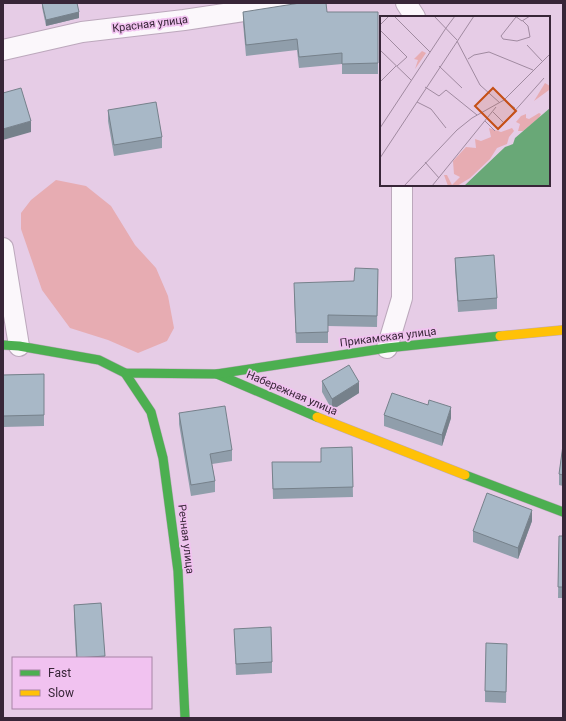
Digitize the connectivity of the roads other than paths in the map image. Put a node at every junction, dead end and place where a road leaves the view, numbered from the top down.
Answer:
1 (298, 3) edge
2 (406, 3) edge
3 (414, 16) edge
4 (3, 50) edge
5 (402, 186) edge
6 (3, 248) edge
7 (563, 330) edge
8 (11, 346) edge
9 (387, 348) junction
10 (125, 373) junction
11 (216, 374) junction
12 (563, 512) edge
13 (185, 718) edge

1 - 4 street, Красная улица
2 - 3 street
5 - 9 street
6 - 8 street
7 - 9 street, Прикамская улица
8 - 10 street, Набережная улица
9 - 11 street, Прикамская улица
10 - 11 street, Набережная улица
10 - 13 street, Речная улица
11 - 12 street, Набережная улица

